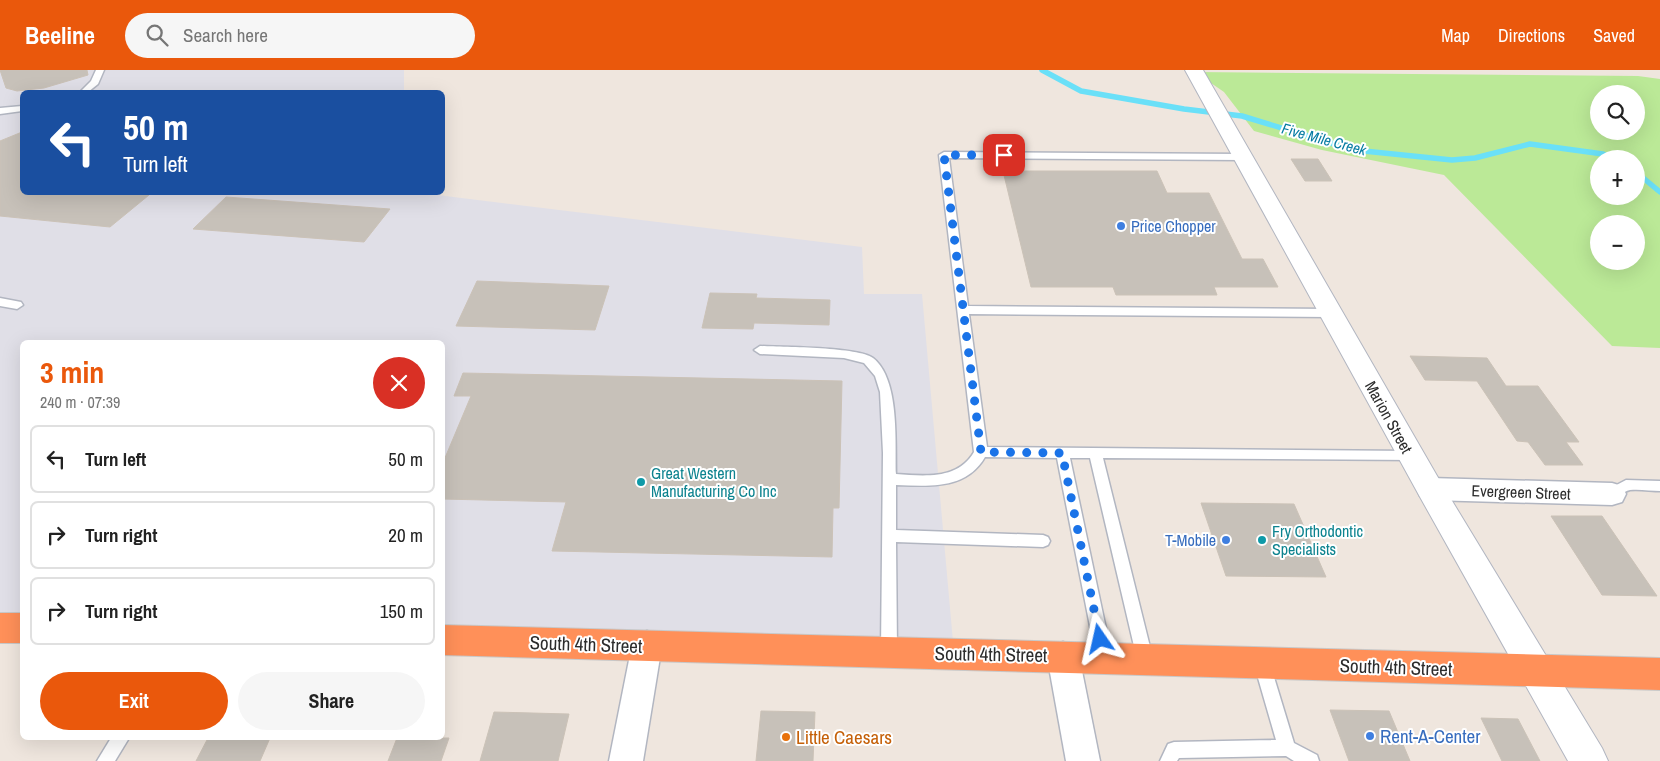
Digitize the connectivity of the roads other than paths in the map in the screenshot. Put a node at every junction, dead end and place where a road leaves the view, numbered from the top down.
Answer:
1 (100, 70) edge
2 (1194, 70) edge
3 (86, 90) edge
4 (20, 109) edge
5 (0, 111) edge
6 (1242, 156) junction
7 (0, 302) edge
8 (17, 305) dead end
9 (963, 310) junction
10 (1330, 314) junction
11 (760, 350) dead end
12 (981, 452) junction
13 (1062, 453) junction
14 (1095, 453) junction
15 (1411, 456) junction
16 (889, 479) junction
17 (1660, 486) edge
18 (1430, 490) junction
19 (1612, 494) joint
20 (889, 536) junction
21 (1043, 541) dead end
22 (0, 628) edge
23 (20, 628) edge
24 (445, 640) edge
25 (647, 645) junction
26 (889, 651) junction
27 (1063, 656) junction
28 (1104, 657) junction
29 (1145, 659) junction
30 (1261, 662) junction
31 (1536, 671) junction
32 (1660, 674) edge
33 (120, 740) edge
34 (1287, 748) junction
35 (105, 761) edge
36 (626, 761) edge
37 (1083, 761) edge
38 (1168, 761) edge
39 (1311, 761) edge
40 (1588, 761) edge

1 - 3 lane
2 - 6 street, Marion Street
4 - 5 lane
6 - 9 lane
6 - 10 street, Marion Street
7 - 8 lane
9 - 10 lane
9 - 12 lane
10 - 15 street, Marion Street
11 - 16 lane
12 - 13 lane
12 - 16 lane
13 - 14 lane
13 - 28 lane
14 - 15 lane
14 - 29 lane
15 - 18 street, Marion Street
16 - 20 lane
17 - 19 lane
18 - 19 street, Evergreen Street
18 - 31 street, Marion Street
20 - 21 lane
20 - 26 lane
22 - 23 highway
24 - 25 highway, South 4th Street
25 - 26 highway, South 4th Street
25 - 36 street
26 - 27 highway, South 4th Street
27 - 28 highway, South 4th Street
27 - 37 street
28 - 29 highway, South 4th Street
29 - 30 highway, South 4th Street
30 - 31 highway, South 4th Street
30 - 34 lane
31 - 32 highway, South 4th Street
31 - 40 street, Marion Street
33 - 35 lane
34 - 38 lane
34 - 39 lane

